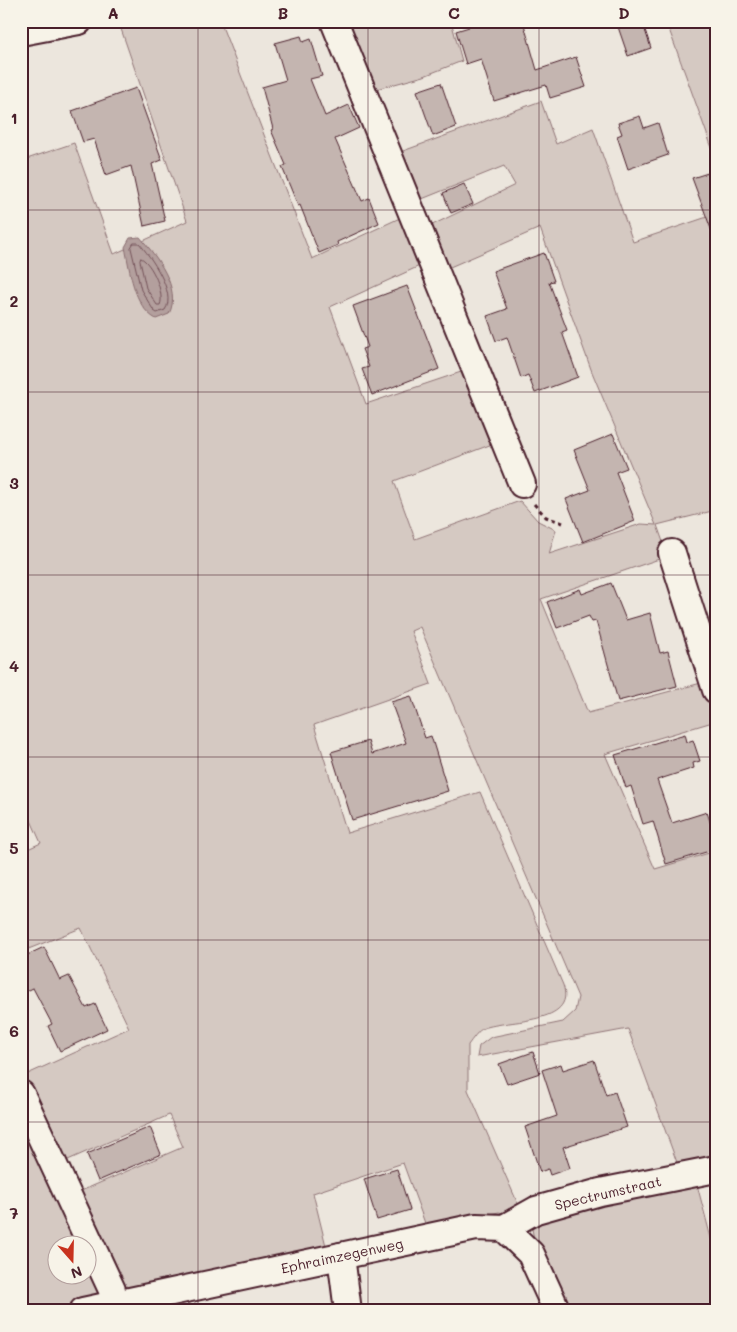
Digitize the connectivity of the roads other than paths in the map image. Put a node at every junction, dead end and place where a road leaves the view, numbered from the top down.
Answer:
1 (79, 21) edge
2 (334, 21) edge
3 (21, 32) edge
4 (522, 484) road end
5 (672, 553) dead end
6 (716, 690) edge
7 (21, 1094) edge
8 (716, 1169) edge
9 (504, 1228) junction
10 (341, 1256) junction
11 (98, 1308) edge
12 (348, 1311) edge
13 (557, 1311) edge

1 - 3 street
2 - 4 street
5 - 6 street
7 - 11 street
8 - 9 street, Spectrumstraat
9 - 10 street, Ephraimzegenweg
9 - 13 street
10 - 11 street, Ephraimzegenweg
10 - 12 street

